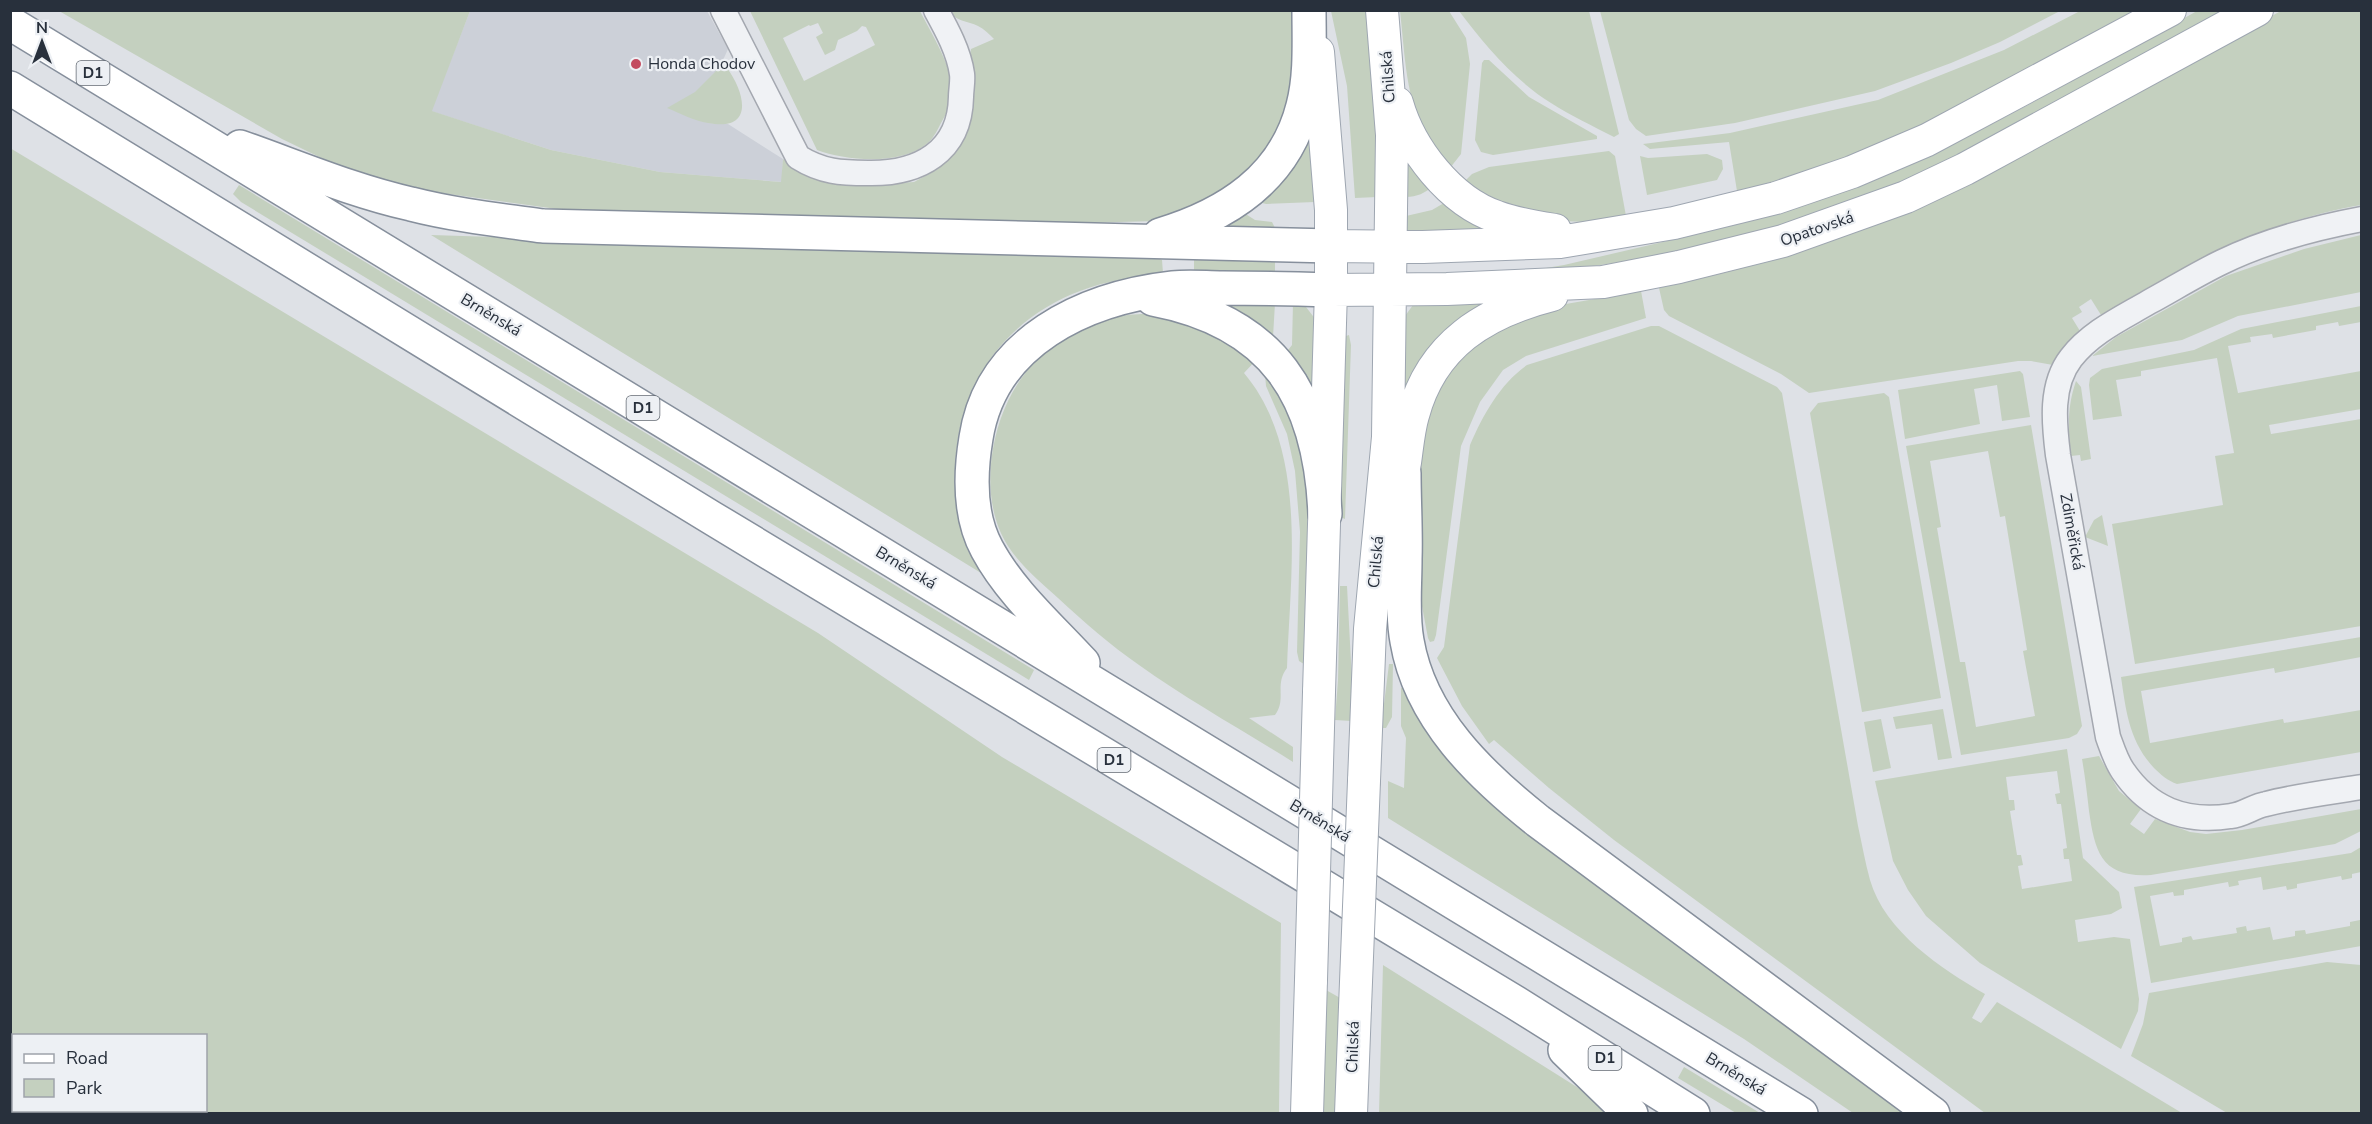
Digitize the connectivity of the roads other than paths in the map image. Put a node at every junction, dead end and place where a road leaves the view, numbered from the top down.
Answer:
1 (723, 10) edge
2 (936, 10) edge
3 (1311, 10) edge
4 (1382, 10) edge
5 (2170, 10) edge
6 (2257, 10) edge
7 (10, 22) edge
8 (1389, 72) junction
9 (10, 88) edge
10 (176, 124) junction
11 (2361, 219) edge
12 (1628, 232) junction
13 (1127, 242) junction
14 (1331, 246) junction
15 (1391, 247) junction
16 (1603, 282) junction
17 (1331, 290) junction
18 (1390, 290) junction
19 (1132, 295) junction
20 (1404, 473) junction
21 (1325, 514) junction
22 (1370, 629) junction
23 (1110, 693) junction
24 (2361, 787) edge
25 (1516, 1003) junction
26 (1306, 1113) edge
27 (1351, 1113) edge
28 (1631, 1113) edge
29 (1693, 1113) edge
30 (1801, 1113) edge
31 (1933, 1113) edge

1 - 2 street
3 - 13 highway
3 - 14 main road
4 - 8 main road, Chilská
5 - 12 main road
6 - 16 main road, Opatovská
7 - 10 highway, Brněnská / D1
8 - 12 main road
8 - 15 main road, Chilská
9 - 25 highway, D1
10 - 13 highway
10 - 23 highway, Brněnská / D1
11 - 24 street, Zdiměřická
12 - 15 main road
13 - 14 highway
14 - 15 main road
14 - 17 main road
15 - 18 main road, Chilská
16 - 18 main road, Opatovská
16 - 20 main road
17 - 18 main road, Opatovská
17 - 19 highway
17 - 21 main road
18 - 22 main road, Chilská
19 - 21 highway
19 - 23 highway
20 - 22 main road
20 - 31 highway
21 - 26 main road, bridge
22 - 27 main road, Chilská, bridge
23 - 30 highway, Brněnská / D1
25 - 28 highway
25 - 29 highway, D1

